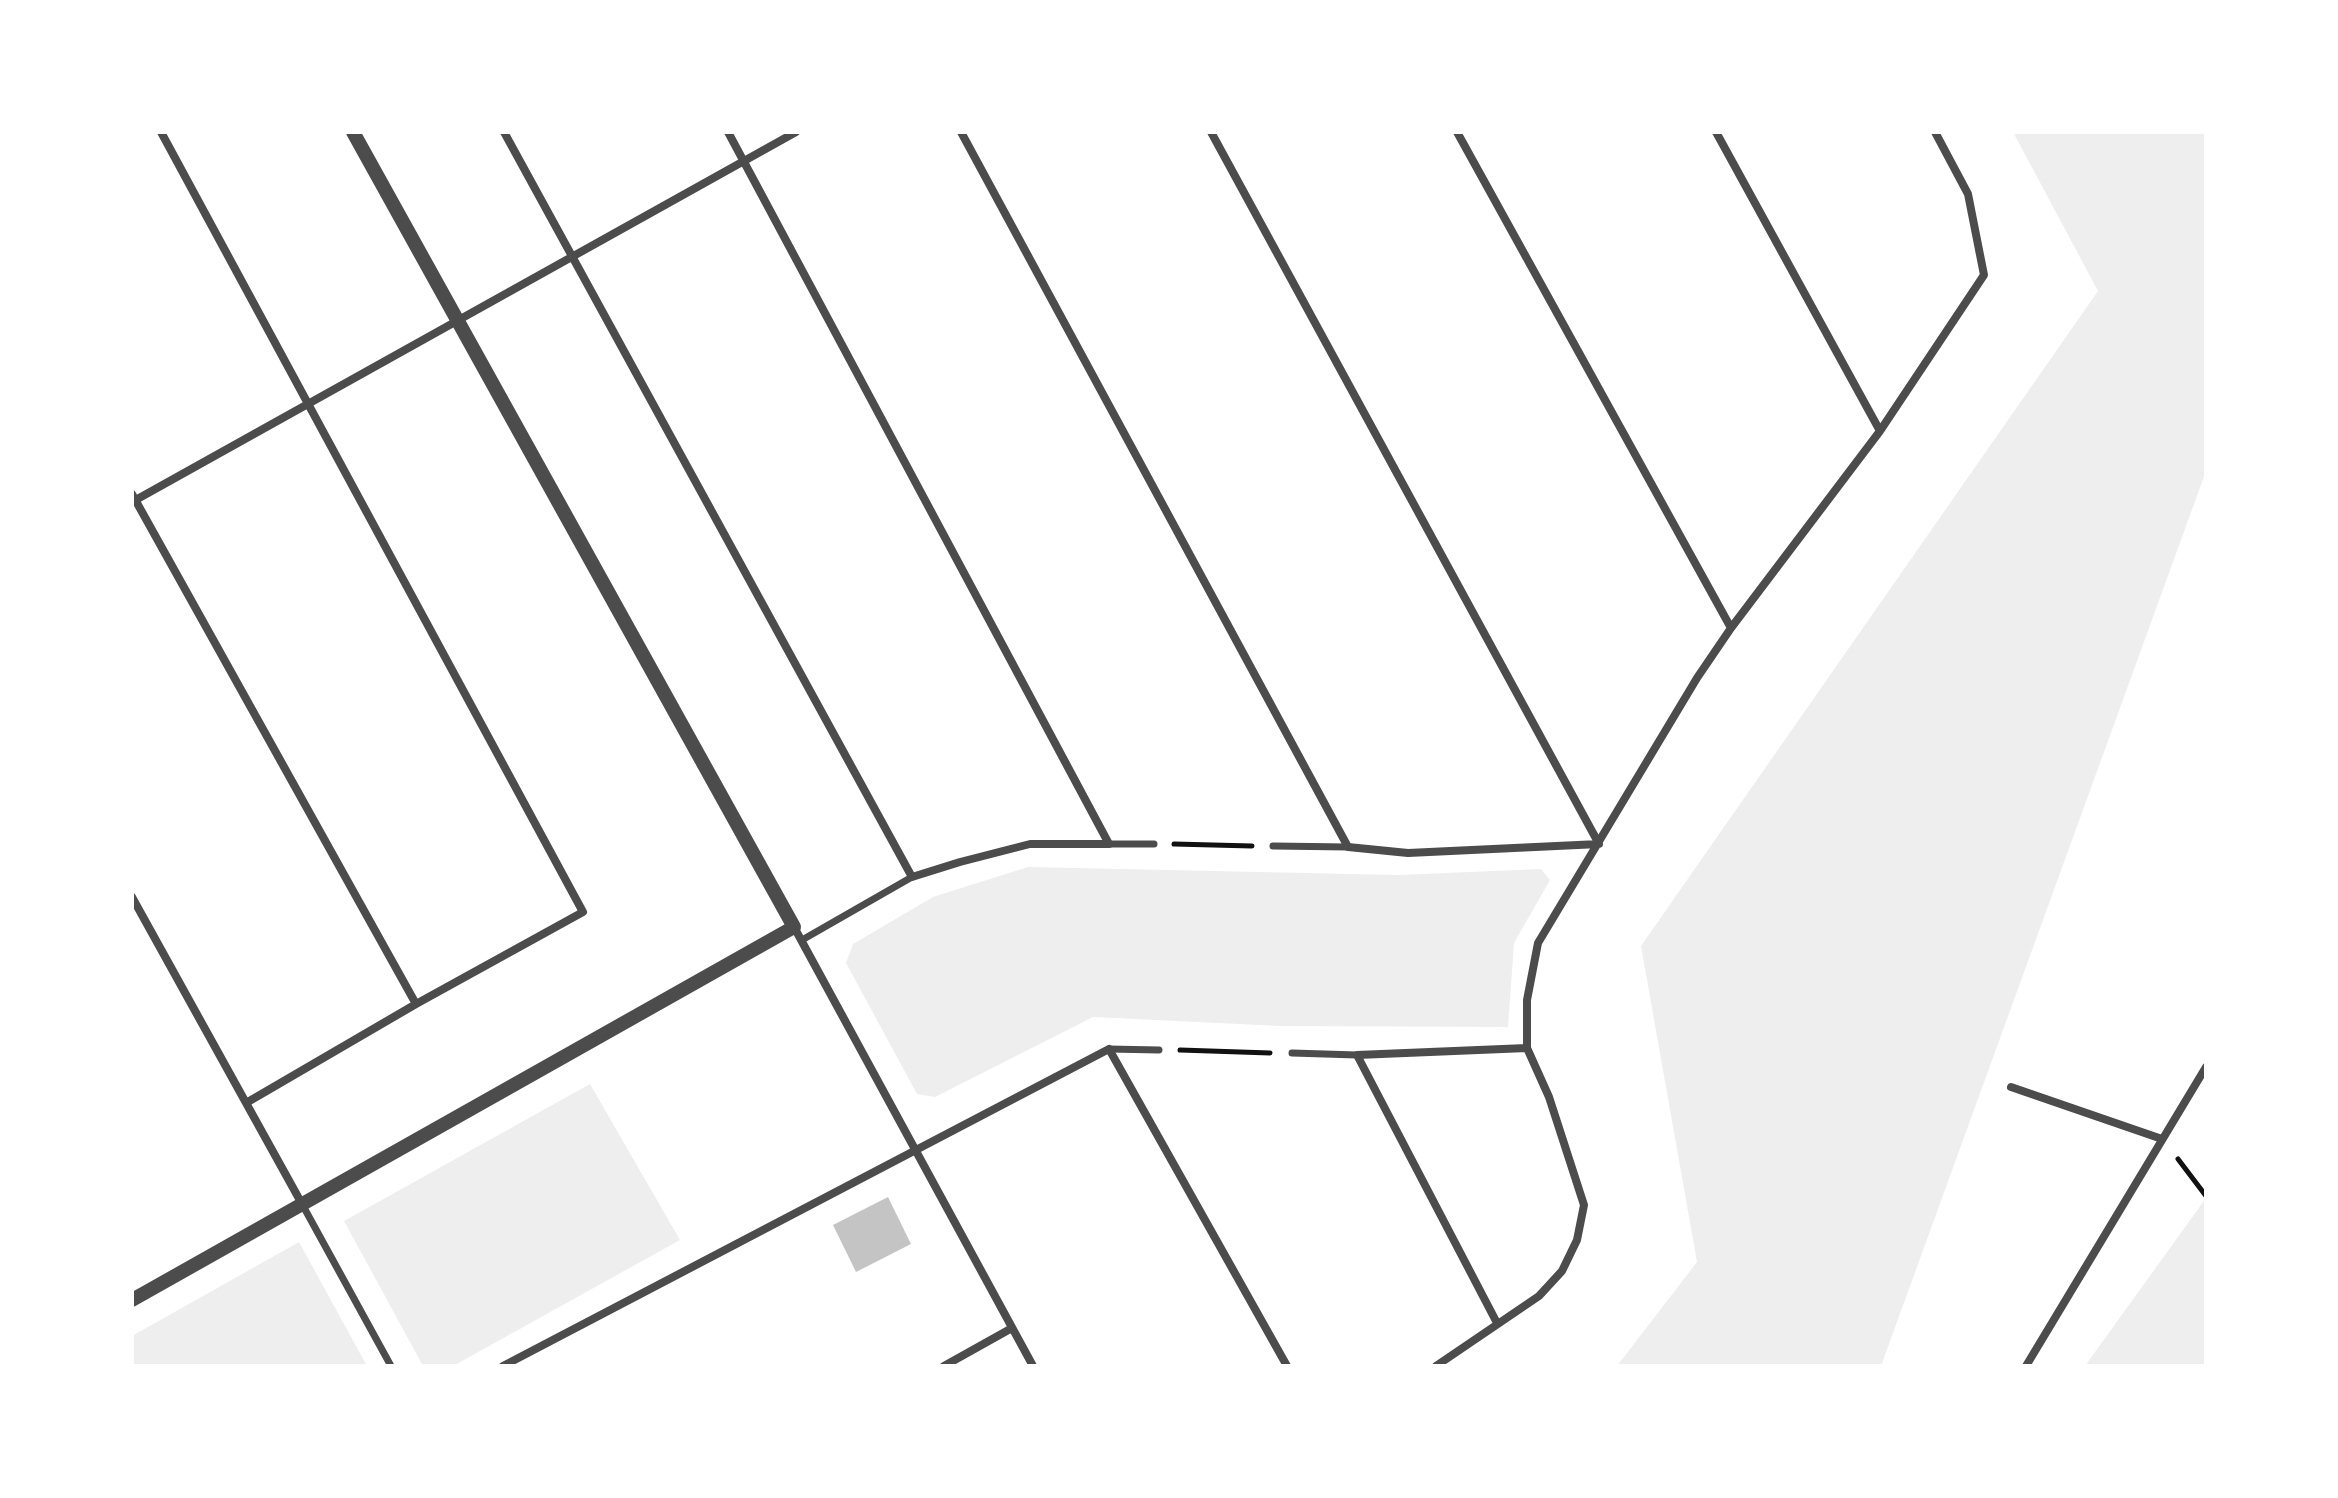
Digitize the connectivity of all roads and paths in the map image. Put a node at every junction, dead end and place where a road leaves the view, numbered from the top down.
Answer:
1 (161, 132) edge
2 (353, 132) edge
3 (504, 132) edge
4 (728, 132) edge
5 (796, 132) edge
6 (961, 132) edge
7 (1211, 132) edge
8 (1457, 132) edge
9 (1716, 132) edge
10 (1935, 132) edge
11 (743, 161) junction
12 (573, 257) junction
13 (458, 321) junction
14 (309, 404) junction
15 (1880, 431) junction
16 (133, 499) edge
17 (1731, 628) junction
18 (1109, 844) junction
19 (1154, 844) joint
20 (1599, 844) junction
21 (1273, 846) joint
22 (1348, 847) junction
23 (912, 877) junction
24 (132, 897) edge
25 (794, 927) junction
26 (802, 940) junction
27 (416, 1004) junction
28 (1527, 1048) junction
29 (1109, 1049) junction
30 (1159, 1050) joint
31 (1292, 1053) joint
32 (1357, 1055) junction
33 (2206, 1067) edge
34 (2011, 1087) dead end
35 (246, 1103) junction
36 (2162, 1139) junction
37 (916, 1149) junction
38 (2206, 1196) edge
39 (302, 1204) junction
40 (132, 1300) edge
41 (1497, 1323) junction
42 (1012, 1328) junction
43 (391, 1366) edge
44 (503, 1366) edge
45 (944, 1366) edge
46 (1033, 1366) edge
47 (1287, 1366) edge
48 (1436, 1366) edge
49 (2026, 1366) edge

1 - 14 street
2 - 13 street
3 - 12 street
4 - 11 street
5 - 11 street
6 - 22 street
7 - 20 street
8 - 17 street
9 - 15 street
10 - 15 street
11 - 12 street
11 - 18 street
12 - 13 street
12 - 23 street
13 - 14 street
13 - 25 street
14 - 16 street
14 - 27 street
15 - 17 street
16 - 27 street
17 - 20 street
18 - 19 street
18 - 23 street
19 - 21 path
20 - 22 street
20 - 28 street
21 - 22 street
23 - 26 street
24 - 35 street
25 - 26 street
25 - 39 street
26 - 37 street
27 - 35 street
28 - 32 street
28 - 41 street
29 - 30 street
29 - 37 street
29 - 47 street
30 - 31 path
31 - 32 street
32 - 41 street
33 - 36 street
34 - 36 street
35 - 39 street
36 - 38 path
36 - 49 street
37 - 42 street
37 - 44 street
39 - 40 street
39 - 43 street
41 - 48 street
42 - 45 street
42 - 46 street

